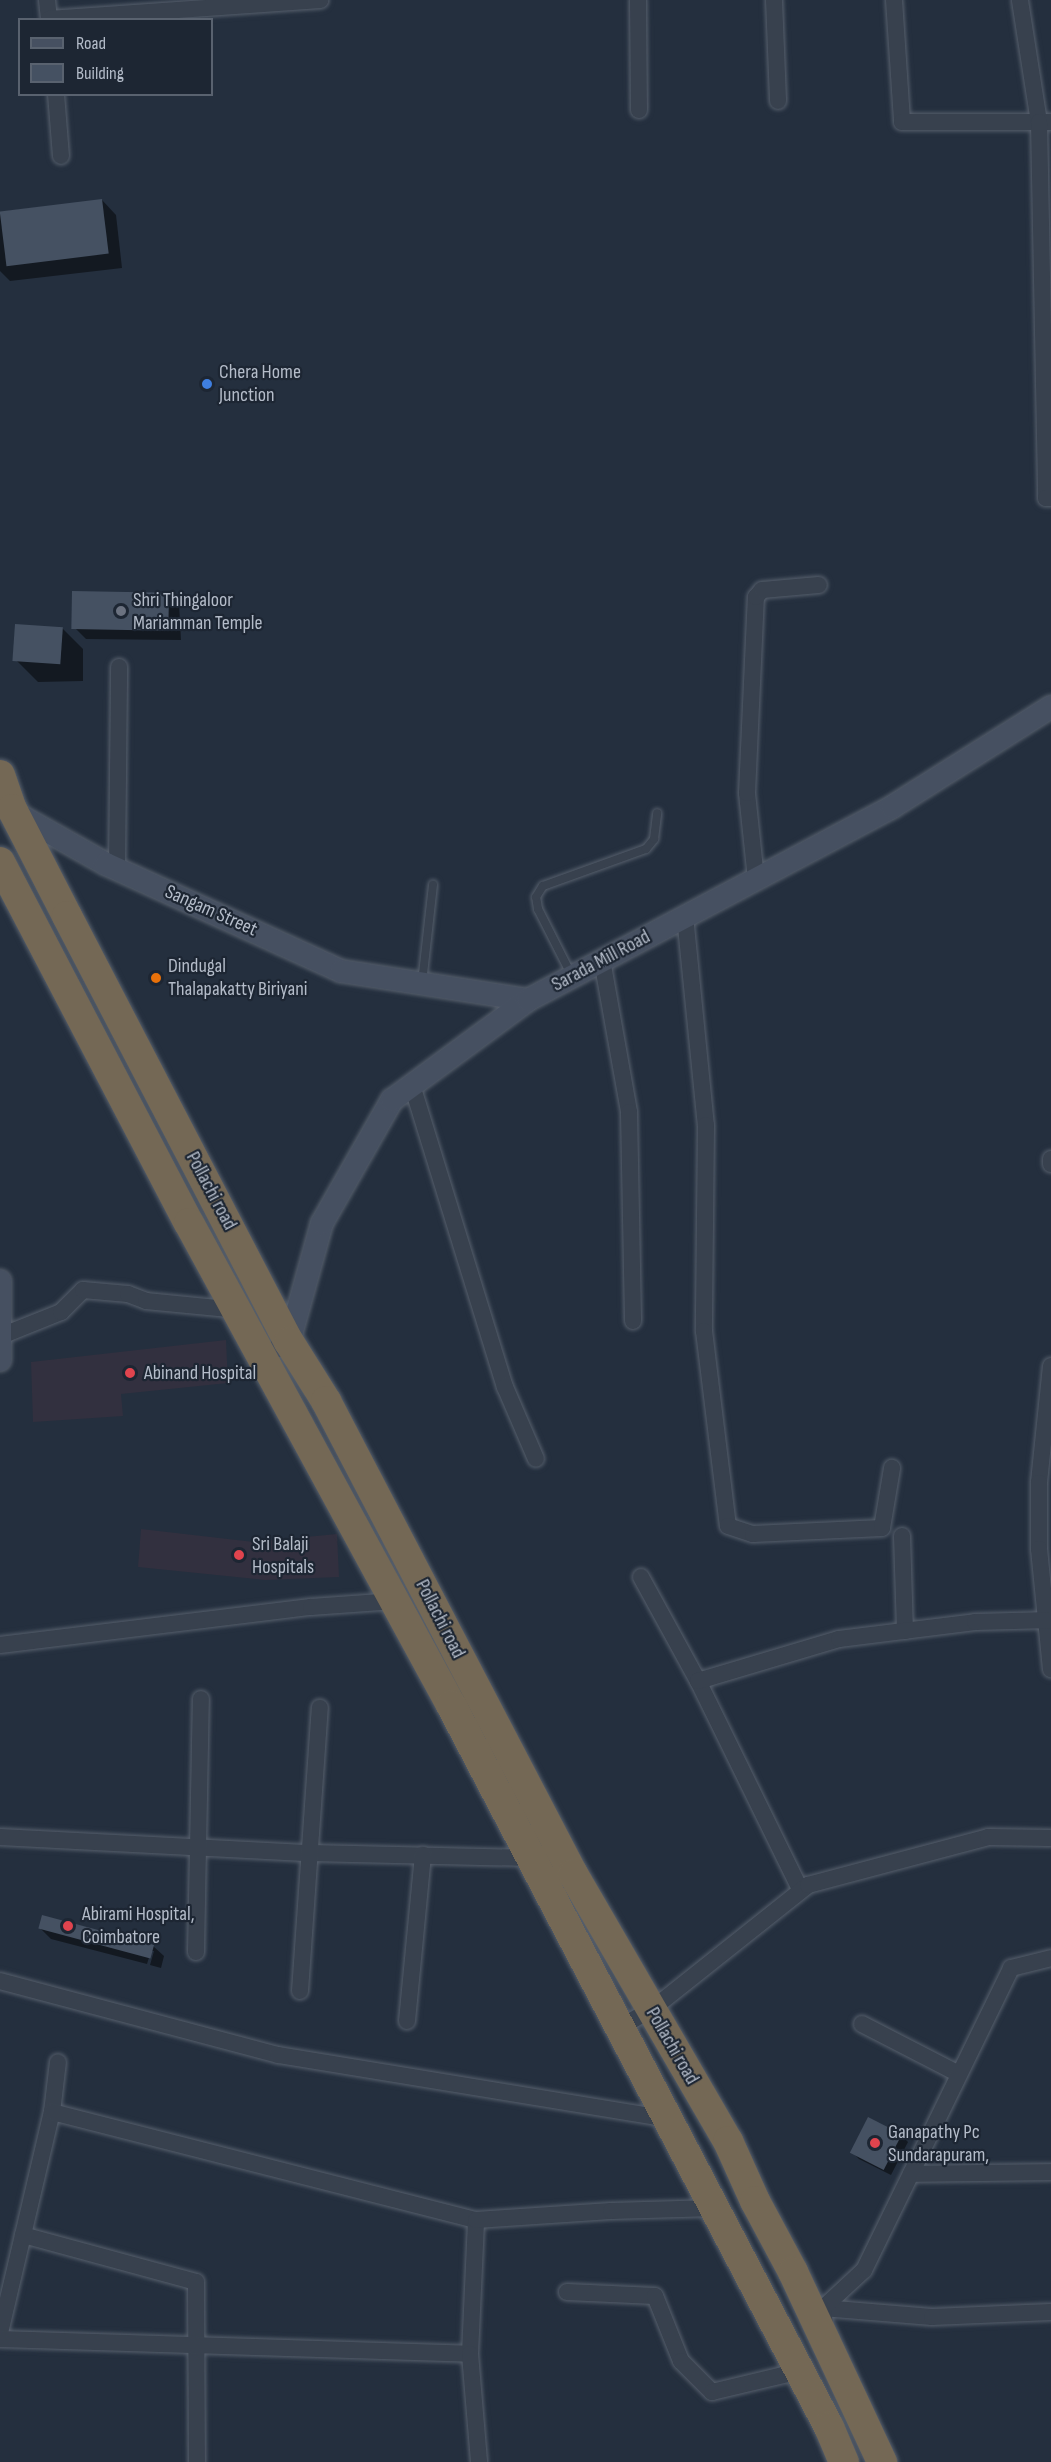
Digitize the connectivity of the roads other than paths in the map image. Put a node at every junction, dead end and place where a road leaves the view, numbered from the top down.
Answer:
1 (47, 0) edge
2 (320, 0) edge
3 (638, 0) edge
4 (774, 0) edge
5 (894, 0) edge
6 (1020, 0) edge
7 (272, 2) edge
8 (49, 18) edge
9 (62, 18) edge
10 (56, 96) edge
11 (777, 101) dead end
12 (639, 110) dead end
13 (1045, 122) edge
14 (61, 156) dead end
15 (1046, 267) edge
16 (1051, 498) edge
17 (819, 585) dead end
18 (119, 667) dead end
19 (1051, 707) edge
20 (0, 775) edge
21 (6, 809) edge
22 (657, 813) dead end
23 (0, 862) edge
24 (117, 869) junction
25 (756, 879) junction
26 (433, 885) dead end
27 (685, 916) junction
28 (602, 960) junction
29 (572, 976) junction
30 (422, 983) junction
31 (528, 1000) junction
32 (412, 1085) junction
33 (1051, 1159) edge
34 (1050, 1164) edge
35 (0, 1281) edge
36 (237, 1310) junction
37 (633, 1321) dead end
38 (2, 1336) junction
39 (290, 1342) junction
40 (261, 1355) junction
41 (0, 1360) edge
42 (1051, 1366) edge
43 (536, 1459) dead end
44 (892, 1468) dead end
45 (902, 1536) dead end
46 (641, 1577) dead end
47 (395, 1601) junction
48 (1049, 1620) edge
49 (904, 1631) junction
50 (0, 1645) edge
51 (1051, 1669) edge
52 (698, 1681) junction
53 (201, 1699) dead end
54 (320, 1708) dead end
55 (0, 1837) edge
56 (1051, 1838) edge
57 (198, 1847) junction
58 (310, 1853) junction
59 (423, 1855) junction
60 (532, 1858) junction
61 (800, 1889) junction
62 (196, 1952) dead end
63 (1051, 1958) edge
64 (0, 1981) edge
65 (300, 1991) dead end
66 (651, 2010) junction
67 (407, 2021) dead end
68 (862, 2024) dead end
69 (620, 2027) junction
70 (58, 2062) dead end
71 (959, 2074) junction
72 (52, 2112) junction
73 (668, 2119) junction
74 (1051, 2172) edge
75 (911, 2174) junction
76 (715, 2208) junction
77 (476, 2220) junction
78 (23, 2235) junction
79 (567, 2292) dead end
80 (823, 2307) junction
81 (1051, 2312) edge
82 (0, 2333) edge
83 (0, 2338) edge
84 (826, 2341) junction
85 (198, 2345) junction
86 (470, 2354) junction
87 (800, 2371) junction
88 (196, 2462) edge
89 (479, 2462) edge
90 (844, 2462) edge
91 (882, 2462) edge

1 - 8 street
2 - 7 street
3 - 12 street
4 - 11 street
5 - 13 street
6 - 13 street
7 - 9 street
10 - 14 street
13 - 15 street
15 - 16 street
17 - 25 street
18 - 24 street
19 - 25 main road, Sarada Mill Road
20 - 21 highway, Pollachi road
21 - 24 main road, Sangam Street
21 - 39 highway, Pollachi road
22 - 29 lane
23 - 36 highway
24 - 30 main road, Sangam Street
25 - 27 main road, Sarada Mill Road
26 - 30 lane
27 - 28 main road, Sarada Mill Road
27 - 44 street
28 - 29 main road, Sarada Mill Road
28 - 37 street
29 - 31 main road, Sarada Mill Road
30 - 31 main road, Sangam Street
31 - 32 main road, Sarada Mill Road
32 - 39 main road, Sarada Mill Road
32 - 43 street
33 - 34 street
35 - 38 main road
36 - 38 street
36 - 40 highway
38 - 41 main road
39 - 40 main road
39 - 66 highway, Pollachi road
40 - 47 highway
42 - 48 street
45 - 49 street
46 - 52 street
47 - 50 street
47 - 60 highway
48 - 49 street
48 - 51 street
49 - 52 street
52 - 61 street
53 - 57 street
54 - 58 street
55 - 57 street
56 - 61 street
57 - 58 street
57 - 62 street
58 - 59 street
58 - 65 street
59 - 60 street
59 - 67 street
60 - 69 highway
61 - 66 street
63 - 71 street
64 - 73 street
66 - 69 street
66 - 84 highway, Pollachi road
68 - 71 street
69 - 73 highway
70 - 72 street
71 - 75 street
72 - 77 street
72 - 78 street
73 - 76 highway
74 - 75 street
75 - 80 street
76 - 77 street
76 - 87 highway
77 - 86 street
78 - 82 street
78 - 85 street
79 - 87 street
80 - 81 street
80 - 84 street
83 - 85 street
84 - 91 highway, Pollachi road
85 - 86 street
85 - 88 street
86 - 89 street
87 - 90 highway

